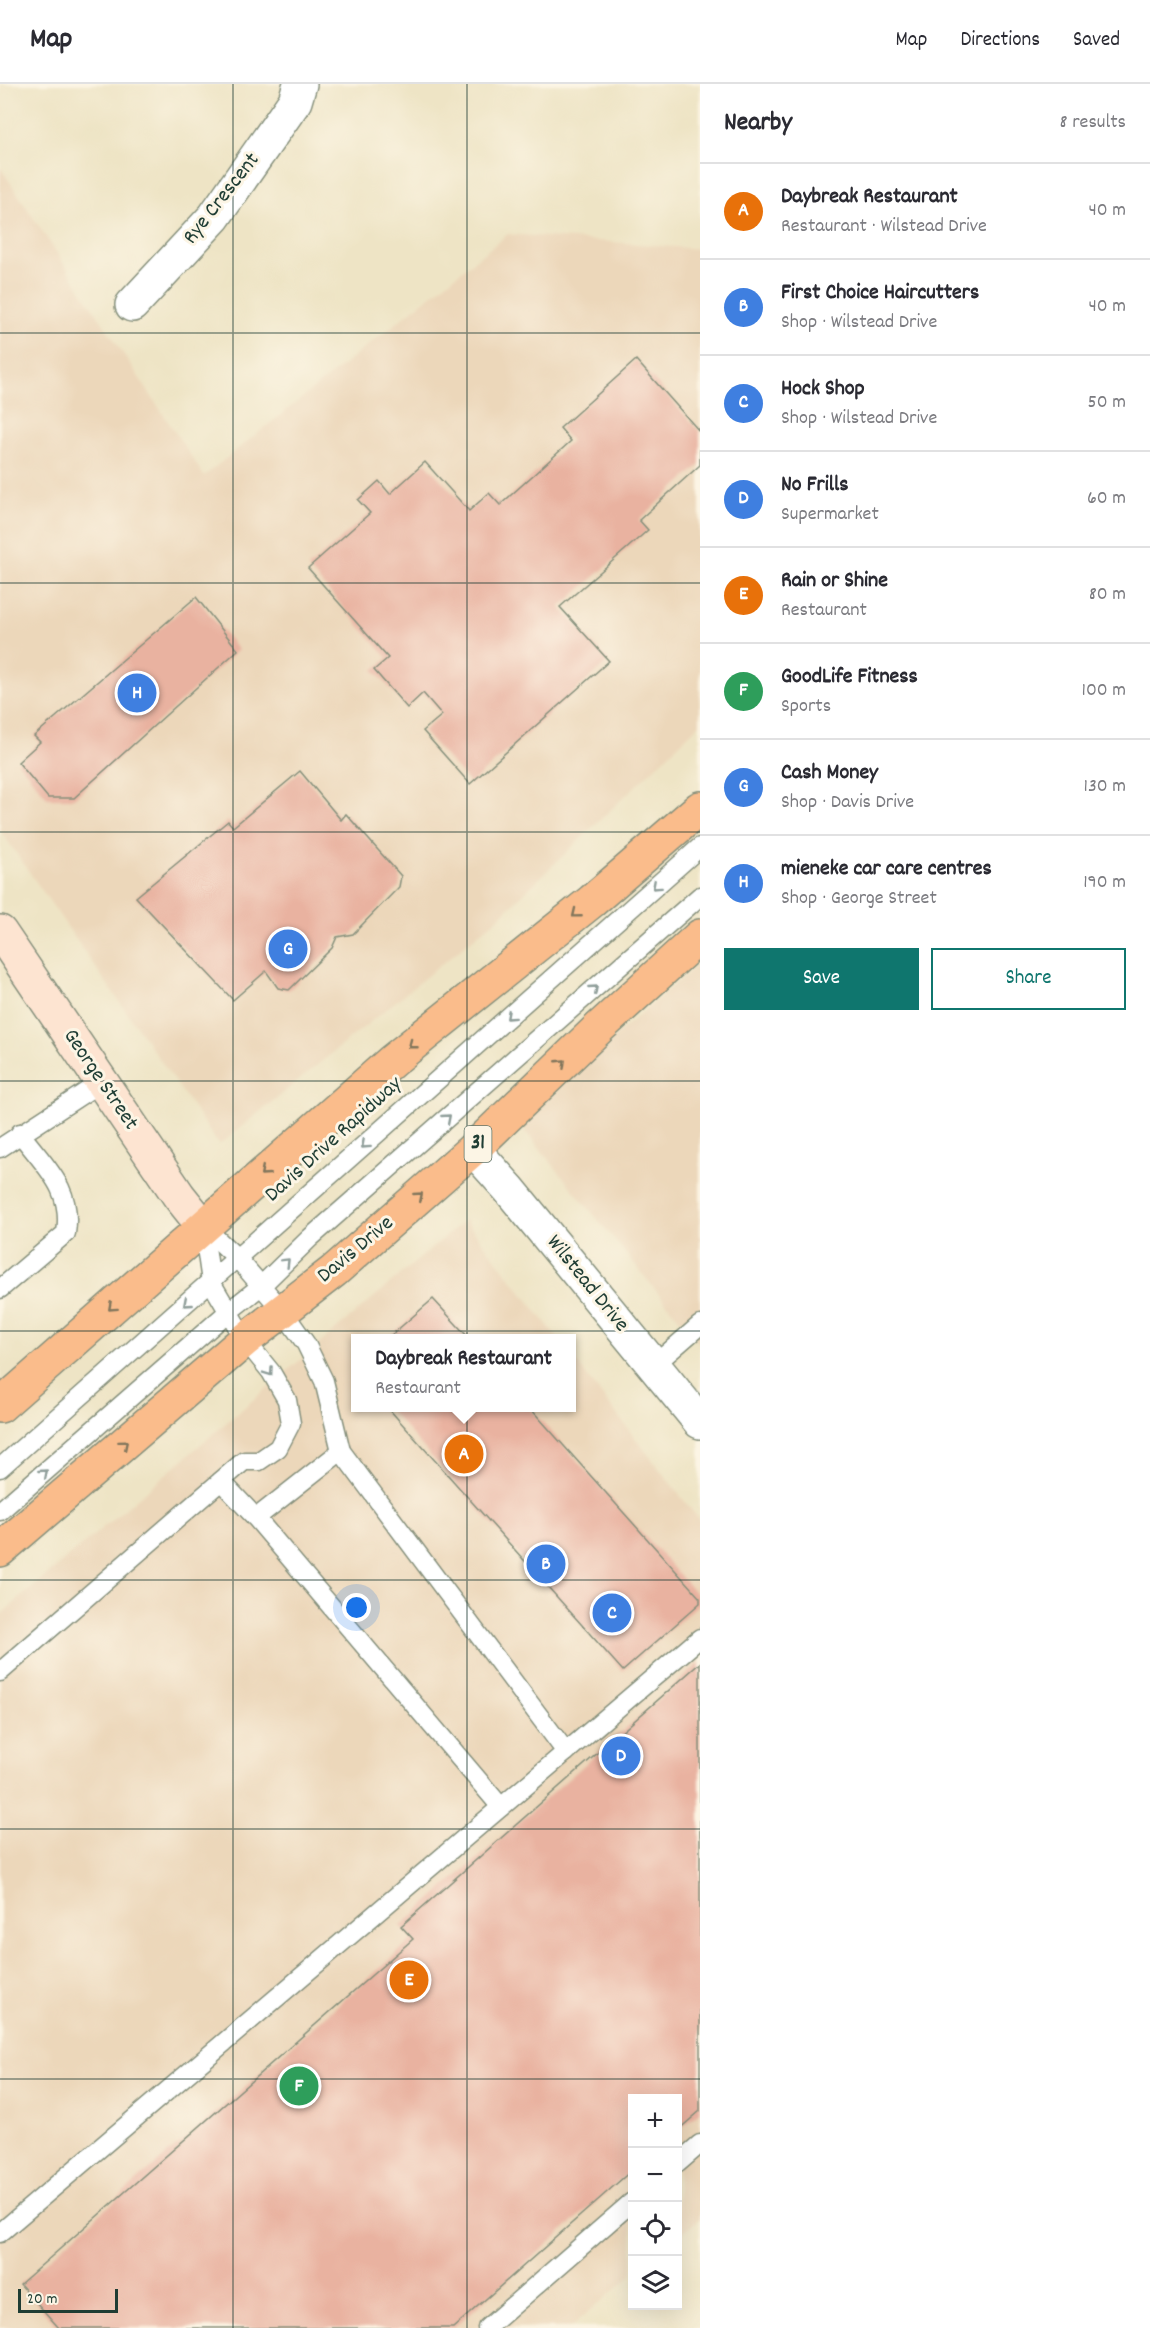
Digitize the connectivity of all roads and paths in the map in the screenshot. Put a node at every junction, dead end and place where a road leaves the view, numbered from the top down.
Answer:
1 (300, 84) edge
2 (132, 306) dead end
3 (700, 808) edge
4 (700, 848) edge
5 (700, 896) edge
6 (0, 932) edge
7 (700, 936) edge
8 (102, 1082) junction
9 (20, 1133) junction
10 (0, 1148) edge
11 (472, 1149) junction
12 (203, 1226) junction
13 (237, 1258) junction
14 (211, 1282) junction
15 (0, 1289) edge
16 (272, 1298) junction
17 (228, 1312) junction
18 (700, 1324) edge
19 (245, 1340) junction
20 (654, 1365) junction
21 (0, 1406) edge
22 (700, 1422) edge
23 (340, 1450) junction
24 (0, 1468) edge
25 (221, 1481) junction
26 (0, 1511) edge
27 (256, 1518) junction
28 (0, 1550) edge
29 (700, 1638) edge
30 (0, 1672) edge
31 (566, 1752) junction
32 (501, 1807) junction
33 (700, 2144) edge
34 (682, 2160) edge
35 (628, 2206) edge
36 (0, 2233) edge
37 (487, 2328) edge

1 - 2 street, Rye Crescent
3 -> 12 main road
4 -> 13 lane, Davis Drive Rapidway
16 -> 5 lane
6 - 8 main road, George Street
11 -> 7 main road, Davis Drive / 31
8 - 9 lane
8 - 12 main road, George Street
9 - 10 lane
9 - 15 lane
16 -> 11 main road, Davis Drive / 31
11 - 20 street, Wilstead Drive
12 - 13 lane
12 - 14 lane
12 -> 21 main road
13 - 14 lane, Davis Drive Rapidway
13 - 16 lane
14 - 17 lane
14 -> 24 lane, Davis Drive Rapidway
16 - 17 lane
16 - 19 main road, Davis Drive / 31
16 - 23 lane
17 - 19 lane
26 -> 17 lane
18 - 20 lane
19 -> 25 lane
28 -> 19 main road, Davis Drive / 31
20 - 22 street, Wilstead Drive
23 - 27 lane
23 - 31 lane
25 - 27 lane
25 - 30 lane
27 - 32 lane
29 - 31 lane
31 - 32 lane
32 - 36 lane
33 - 34 lane
35 - 37 lane

